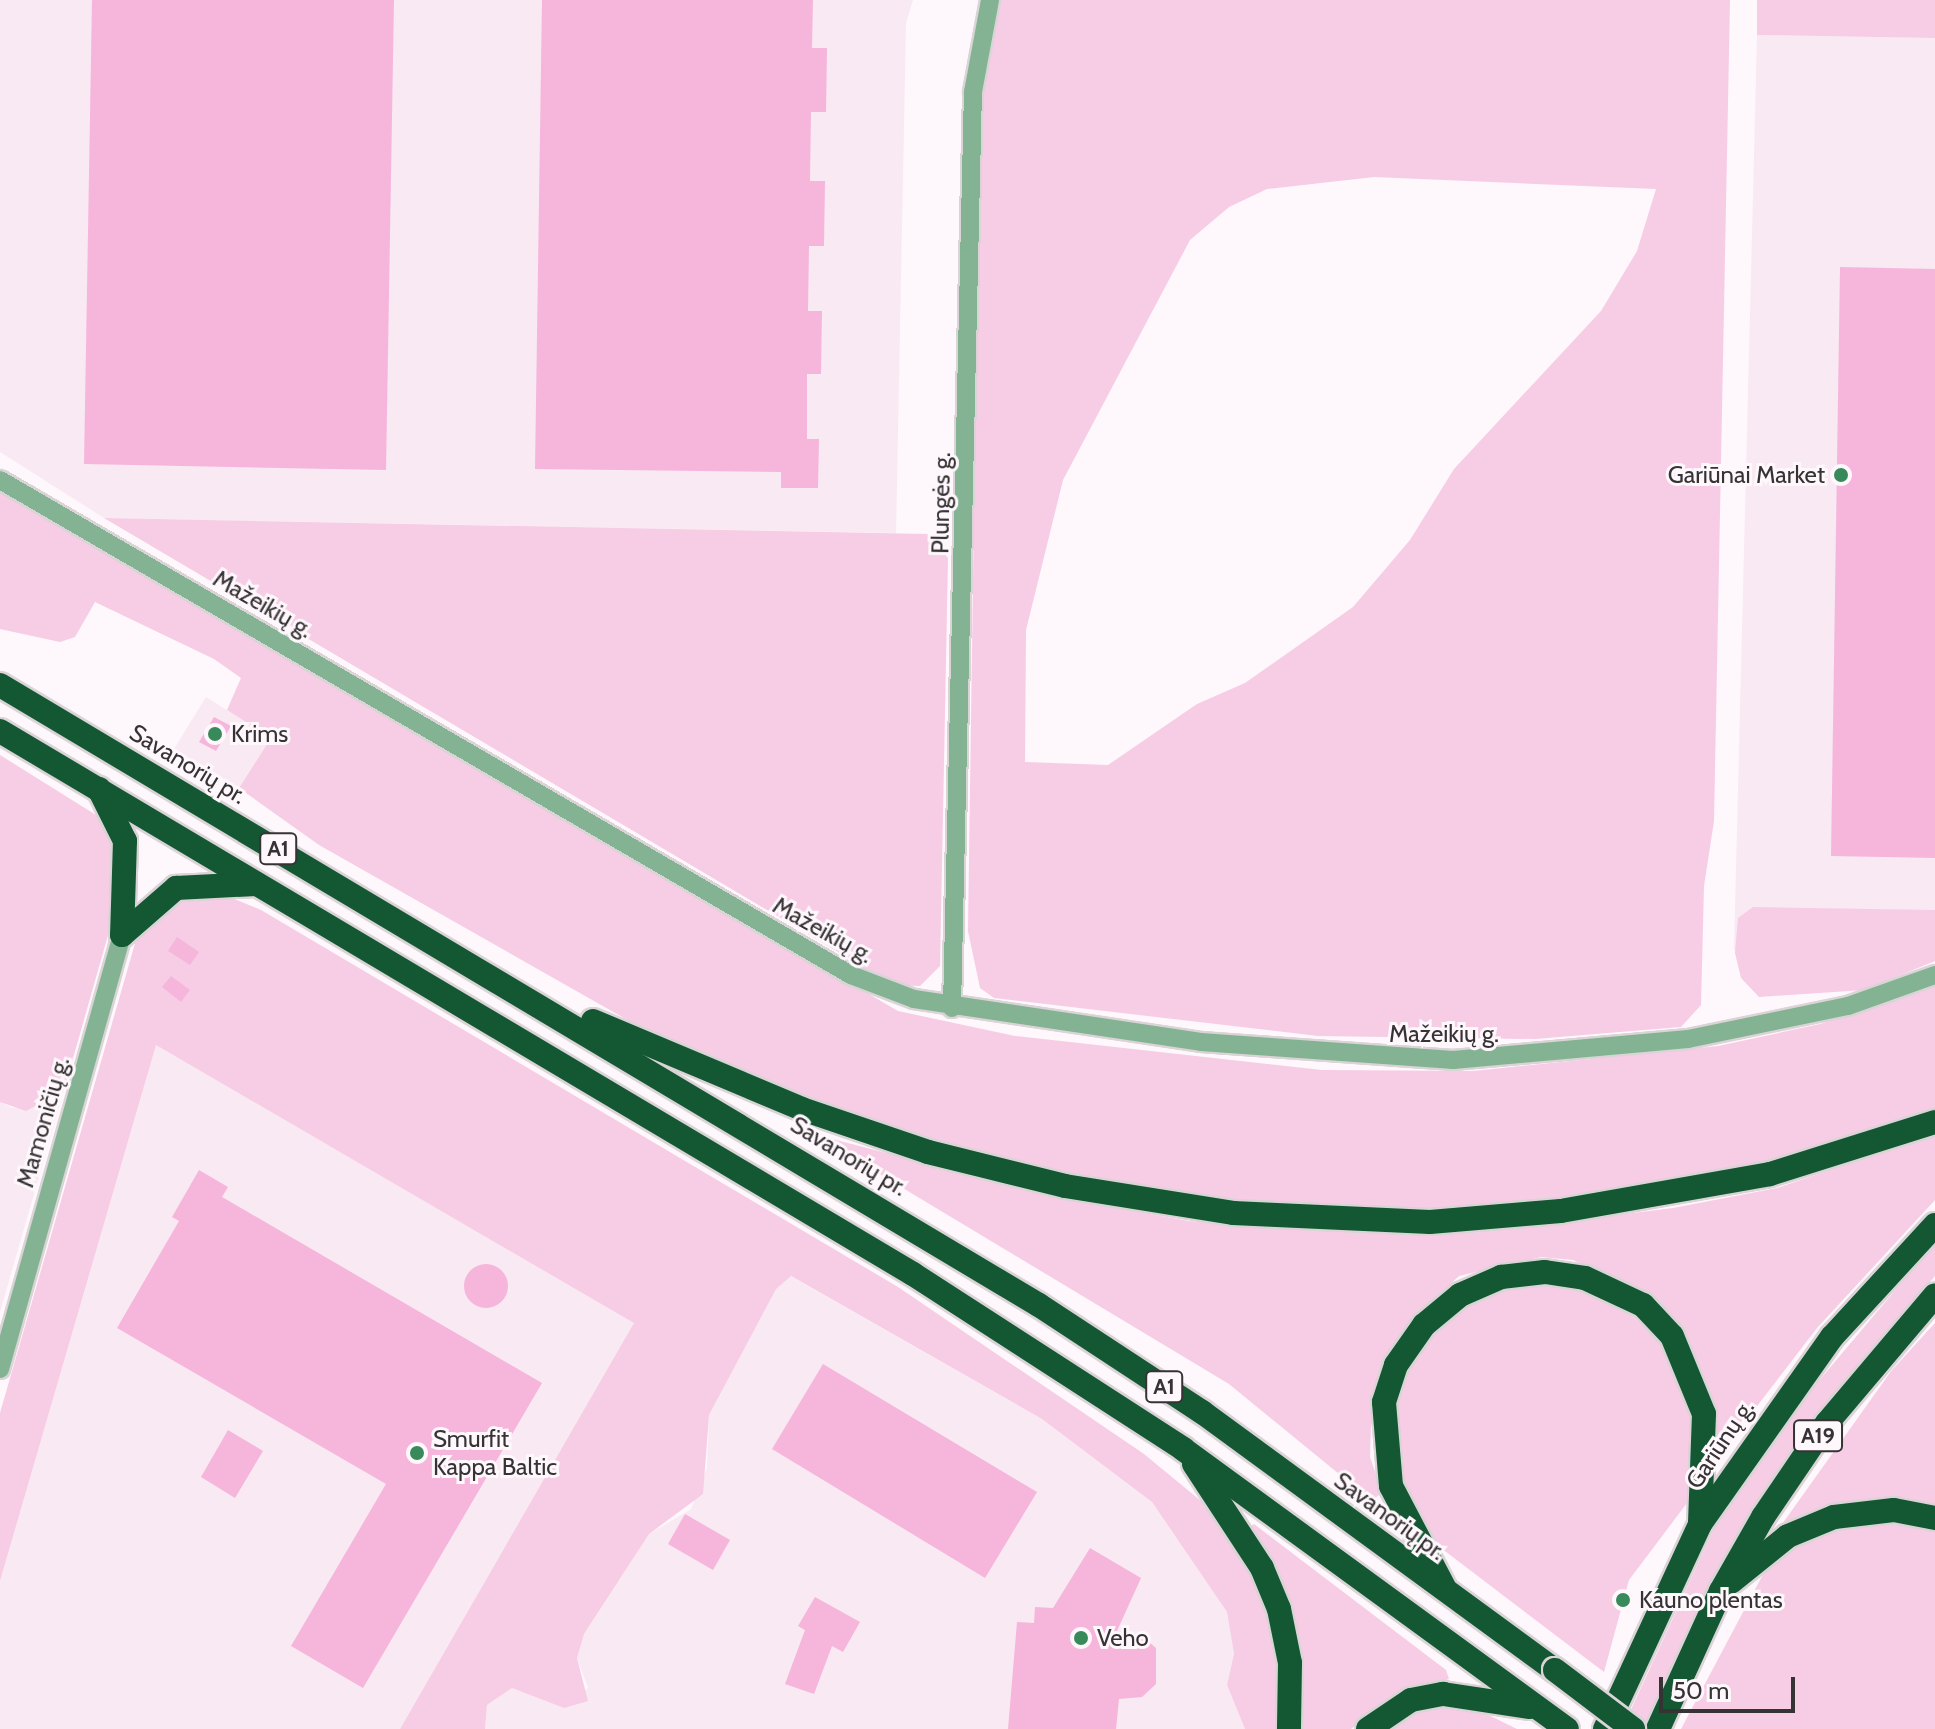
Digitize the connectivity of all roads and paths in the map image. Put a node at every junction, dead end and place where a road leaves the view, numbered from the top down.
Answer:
1 (990, 0) edge
2 (0, 480) edge
3 (0, 685) edge
4 (0, 731) edge
5 (99, 789) junction
6 (259, 884) junction
7 (122, 935) junction
8 (1935, 975) edge
9 (497, 978) junction
10 (952, 1008) junction
11 (1935, 1122) edge
12 (1935, 1225) edge
13 (1935, 1295) edge
14 (0, 1369) edge
15 (1183, 1449) junction
16 (1935, 1518) edge
17 (1700, 1524) junction
18 (1721, 1591) junction
19 (1447, 1593) junction
20 (1540, 1709) junction
21 (1289, 1729) edge
22 (1368, 1729) edge
23 (1567, 1729) edge
24 (1605, 1729) edge
25 (1633, 1729) edge
26 (1658, 1729) edge

1 - 10 street, Plungės g.
2 - 10 street, Mažeikių g.
3 - 9 highway, Savanorių pr. / A1
4 - 5 highway, A1
5 - 6 highway, A1
5 - 7 highway
6 - 7 highway
6 - 15 highway, A1
7 - 14 street, Mamoničių g.
8 - 10 street, Mažeikių g.
9 - 11 highway
9 - 19 highway, Savanorių pr. / A1
12 - 17 highway, Gariūnų g. / A19
13 - 18 highway, A19
15 - 20 highway, A1
15 - 21 highway
16 - 18 highway
17 - 19 highway
17 - 24 highway, Gariūnų g. / A19
18 - 26 highway, A19
19 - 25 highway, Savanorių pr. / A1, bridge
20 - 22 highway
20 - 23 highway, A1

